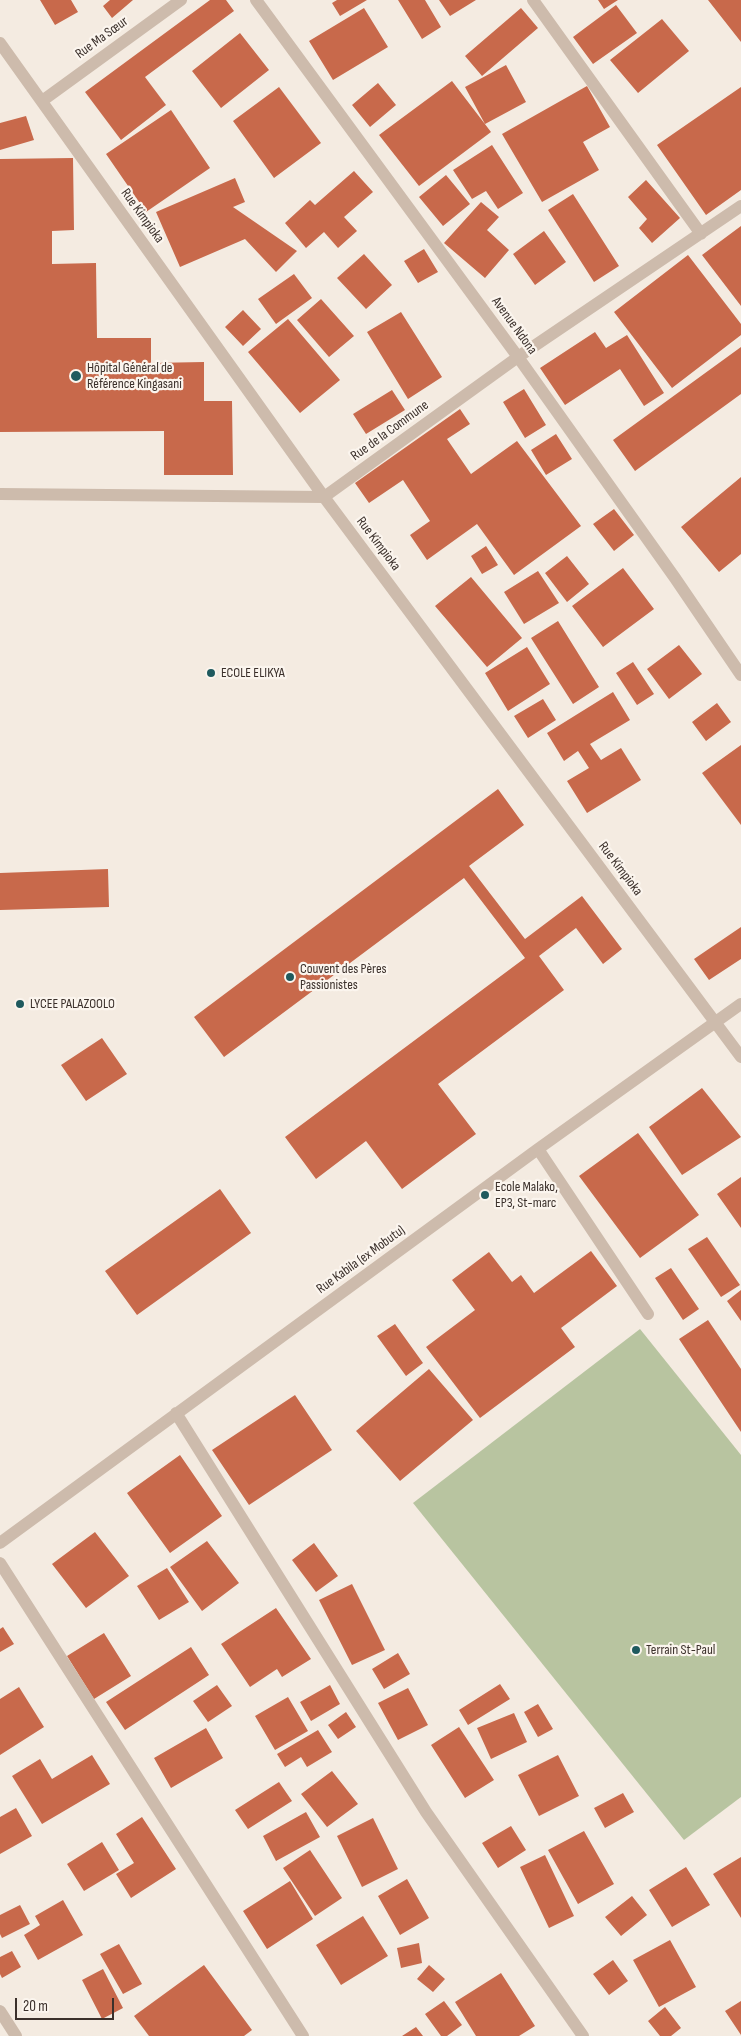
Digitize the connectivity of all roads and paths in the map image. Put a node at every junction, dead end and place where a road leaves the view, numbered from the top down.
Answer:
1 (180, 0) edge
2 (256, 0) edge
3 (534, 0) edge
4 (0, 43) edge
5 (42, 101) junction
6 (741, 206) edge
7 (701, 234) junction
8 (518, 357) junction
9 (0, 494) edge
10 (324, 497) junction
11 (741, 675) edge
12 (741, 1004) edge
13 (716, 1022) junction
14 (741, 1057) edge
15 (538, 1149) junction
16 (648, 1314) dead end
17 (176, 1413) junction
18 (0, 1542) edge
19 (0, 1563) edge
20 (0, 2012) edge
21 (16, 2036) edge
22 (303, 2036) edge
23 (583, 2036) edge

1 - 5 street, Rue Ma Sœur
2 - 8 street, Avenue Ndona
3 - 7 street
4 - 5 street, Rue Kimpioka
5 - 10 street, Rue Kimpioka
6 - 7 street, Rue de la Commune
7 - 8 street, Rue de la Commune
8 - 10 street, Rue de la Commune
8 - 11 street, Avenue Ndona
9 - 10 street
10 - 13 street, Rue Kimpioka
12 - 13 street, Rue Kabila (ex Mobutu)
13 - 14 street, Rue Kimpioka
13 - 15 street, Rue Kabila (ex Mobutu)
15 - 16 street
15 - 17 street, Rue Kabila (ex Mobutu)
17 - 18 street, Rue Kabila (ex Mobutu)
17 - 23 street
19 - 22 street
20 - 21 street

